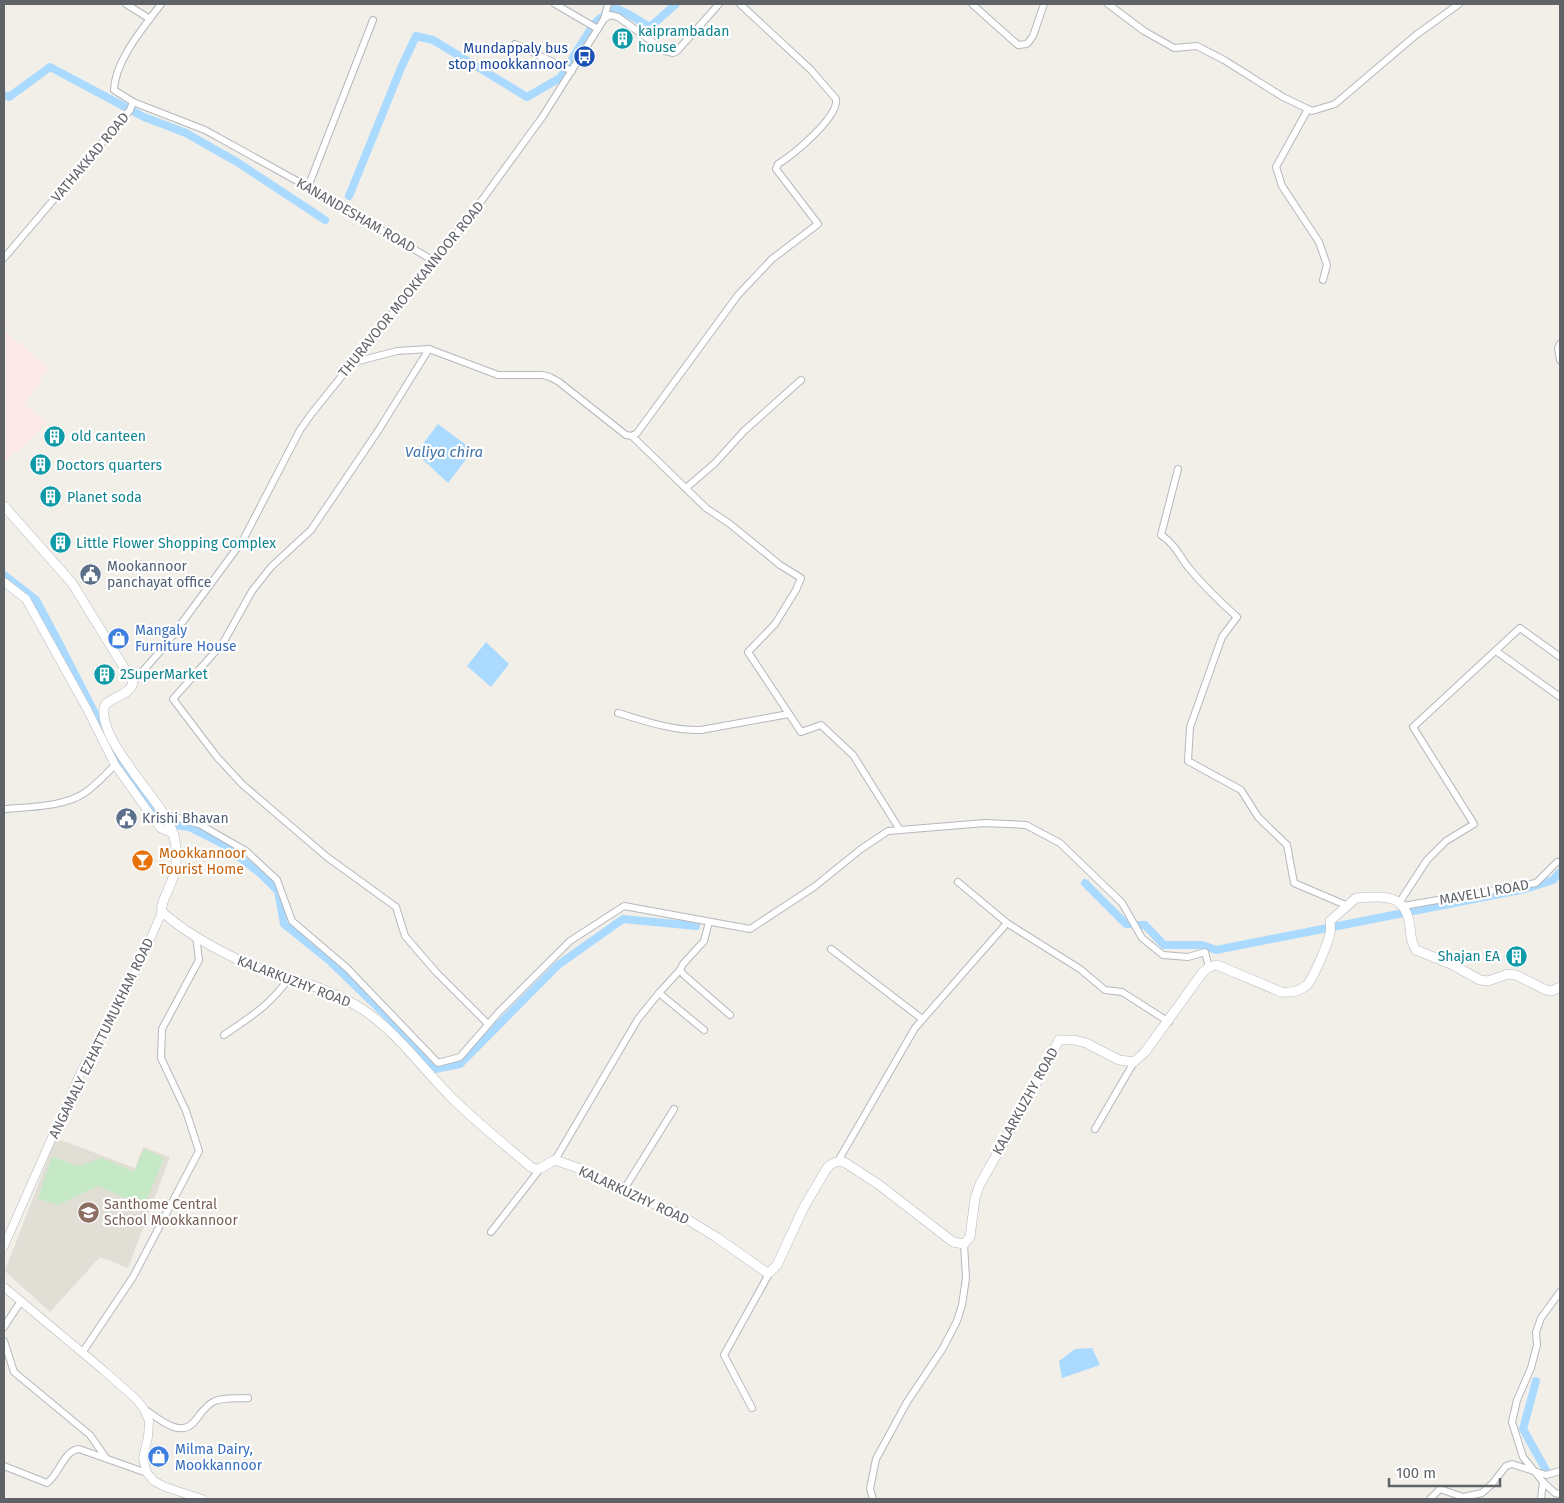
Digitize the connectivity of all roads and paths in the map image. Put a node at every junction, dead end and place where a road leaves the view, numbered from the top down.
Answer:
1 (126, 4) edge
2 (161, 4) edge
3 (555, 4) edge
4 (608, 4) edge
5 (719, 4) edge
6 (740, 4) edge
7 (972, 4) edge
8 (1044, 4) edge
9 (1108, 4) edge
10 (1459, 4) edge
11 (150, 19) junction
12 (604, 19) junction
13 (373, 20) dead end
14 (598, 29) junction
15 (515, 44) dead end
16 (572, 71) junction
17 (133, 102) junction
18 (1308, 109) junction
19 (308, 187) junction
20 (4, 258) edge
21 (434, 261) junction
22 (1323, 280) dead end
23 (1560, 344) edge
24 (429, 349) junction
25 (1560, 360) edge
26 (354, 362) junction
27 (801, 380) dead end
28 (632, 436) junction
29 (1178, 469) dead end
30 (686, 488) junction
31 (4, 506) edge
32 (4, 582) edge
33 (1496, 651) junction
34 (1560, 657) edge
35 (132, 682) junction
36 (1560, 697) edge
37 (618, 713) dead end
38 (789, 714) junction
39 (115, 766) junction
40 (4, 809) edge
41 (164, 814) junction
42 (900, 830) junction
43 (174, 834) junction
44 (1559, 862) edge
45 (958, 882) dead end
46 (1401, 904) junction
47 (1348, 906) junction
48 (162, 912) junction
49 (709, 922) junction
50 (1007, 923) junction
51 (196, 936) junction
52 (830, 949) dead end
53 (1209, 967) junction
54 (680, 970) junction
55 (290, 977) junction
56 (1560, 987) edge
57 (658, 993) junction
58 (730, 1015) dead end
59 (922, 1019) junction
60 (1169, 1022) junction
61 (488, 1024) junction
62 (704, 1030) dead end
63 (224, 1034) dead end
64 (1134, 1062) junction
65 (674, 1109) dead end
66 (1095, 1129) dead end
67 (555, 1160) junction
68 (838, 1161) junction
69 (540, 1169) junction
70 (624, 1191) junction
71 (491, 1232) dead end
72 (964, 1244) junction
73 (4, 1246) edge
74 (770, 1272) junction
75 (4, 1287) edge
76 (1560, 1292) edge
77 (21, 1301) junction
78 (4, 1328) edge
79 (4, 1341) edge
80 (82, 1352) junction
81 (248, 1398) dead end
82 (752, 1408) dead end
83 (144, 1409) junction
84 (107, 1459) junction
85 (4, 1466) edge
86 (1560, 1470) edge
87 (147, 1472) junction
88 (1534, 1472) junction
89 (1543, 1482) junction
90 (1560, 1494) edge
91 (202, 1499) edge
92 (874, 1499) edge
93 (1430, 1499) edge
94 (1541, 1499) edge

1 - 11 street
2 - 11 street, VATHAKKAD ROAD
3 - 14 street
4 - 12 street, THURAVOOR MOOKKANNOOR ROAD
5 - 12 street
6 - 28 street
7 - 8 street
9 - 18 street
10 - 18 street
11 - 17 street, VATHAKKAD ROAD
12 - 14 street, THURAVOOR MOOKKANNOOR ROAD
13 - 19 street
14 - 16 street, THURAVOOR MOOKKANNOOR ROAD
15 - 16 street
16 - 21 street, THURAVOOR MOOKKANNOOR ROAD
17 - 19 street, KANANDESHAM ROAD
17 - 20 street, VATHAKKAD ROAD
18 - 22 street
19 - 21 street, KANANDESHAM ROAD
21 - 26 street, THURAVOOR MOOKKANNOOR ROAD
23 - 25 street
24 - 26 street
24 - 28 street
24 - 61 street
26 - 35 street, THURAVOOR MOOKKANNOOR ROAD
27 - 30 street
28 - 30 street
29 - 47 street
30 - 38 street
31 - 35 main road
32 - 39 street
33 - 34 street
33 - 36 street
33 - 46 street
35 - 41 main road
37 - 38 street
38 - 42 street
39 - 40 street
39 - 43 street
41 - 43 main road
41 - 61 street
42 - 49 street
42 - 53 street
43 - 48 main road
44 - 46 street, MAVELLI ROAD
45 - 50 street
46 - 47 main road
46 - 56 main road
47 - 53 main road
48 - 51 main road, KALARKUZHY ROAD
48 - 73 street, ANGAMALY EZHATTUMUKHAM ROAD
49 - 54 street
49 - 61 street
50 - 59 street
50 - 60 street
51 - 55 main road, KALARKUZHY ROAD
51 - 80 street
52 - 59 street
53 - 60 main road
54 - 57 street
54 - 58 street
55 - 63 street
55 - 69 main road, KALARKUZHY ROAD
57 - 62 street
57 - 67 street
59 - 68 street
60 - 64 main road
64 - 66 street
64 - 72 main road, KALARKUZHY ROAD
65 - 70 street
67 - 69 main road
67 - 70 main road, KALARKUZHY ROAD
68 - 72 main road
68 - 74 main road
69 - 71 street
70 - 74 main road, KALARKUZHY ROAD
72 - 92 street
74 - 82 street
75 - 77 street
76 - 88 street
77 - 78 street
77 - 80 street
79 - 84 street
80 - 83 street
81 - 83 street
83 - 87 street
84 - 85 street
84 - 87 street
86 - 88 street
87 - 91 street
88 - 89 street
88 - 93 street
89 - 90 street
89 - 94 street

